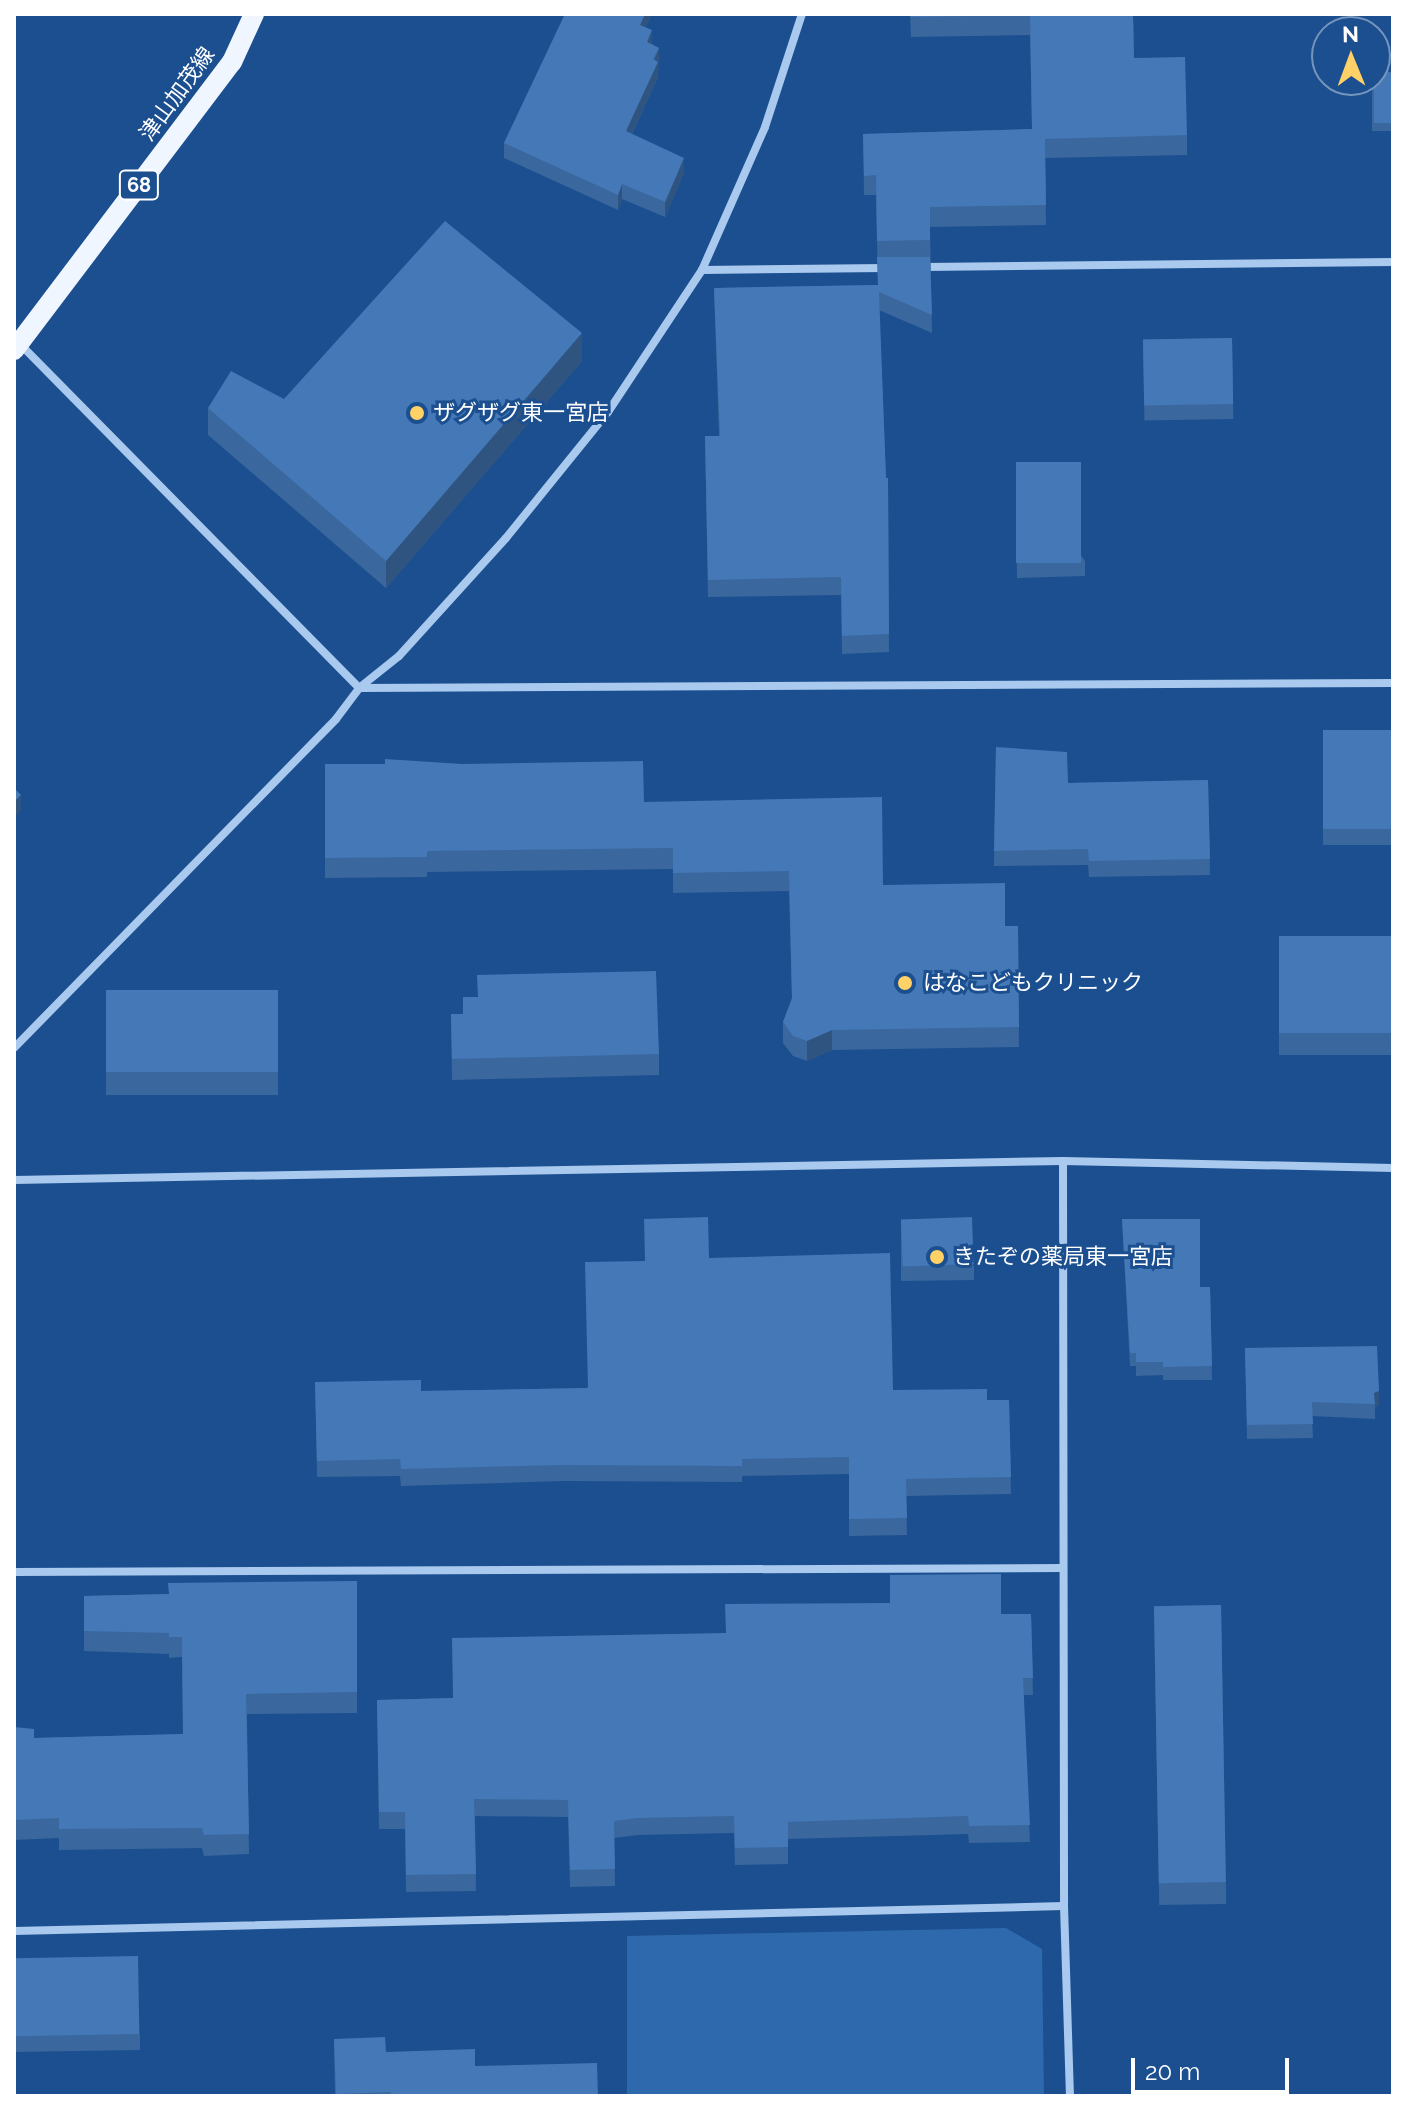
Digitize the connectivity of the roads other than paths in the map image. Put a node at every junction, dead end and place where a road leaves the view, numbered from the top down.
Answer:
1 (254, 14) edge
2 (802, 14) edge
3 (1393, 262) edge
4 (906, 267) edge
5 (890, 268) edge
6 (702, 270) junction
7 (17, 347) edge
8 (1393, 683) edge
9 (359, 688) junction
10 (14, 1048) edge
11 (1063, 1161) junction
12 (1393, 1168) edge
13 (14, 1180) edge
14 (1063, 1568) junction
15 (14, 1572) edge
16 (1064, 1906) junction
17 (14, 1931) edge
18 (1070, 2096) edge

1 - 7 main road, 津山加茂線 / 68
2 - 6 street
3 - 4 street
5 - 6 street
6 - 9 street
7 - 9 street
8 - 9 street
9 - 10 street
11 - 12 street
11 - 13 street
11 - 14 street
14 - 15 street
14 - 16 street
16 - 17 street
16 - 18 street

